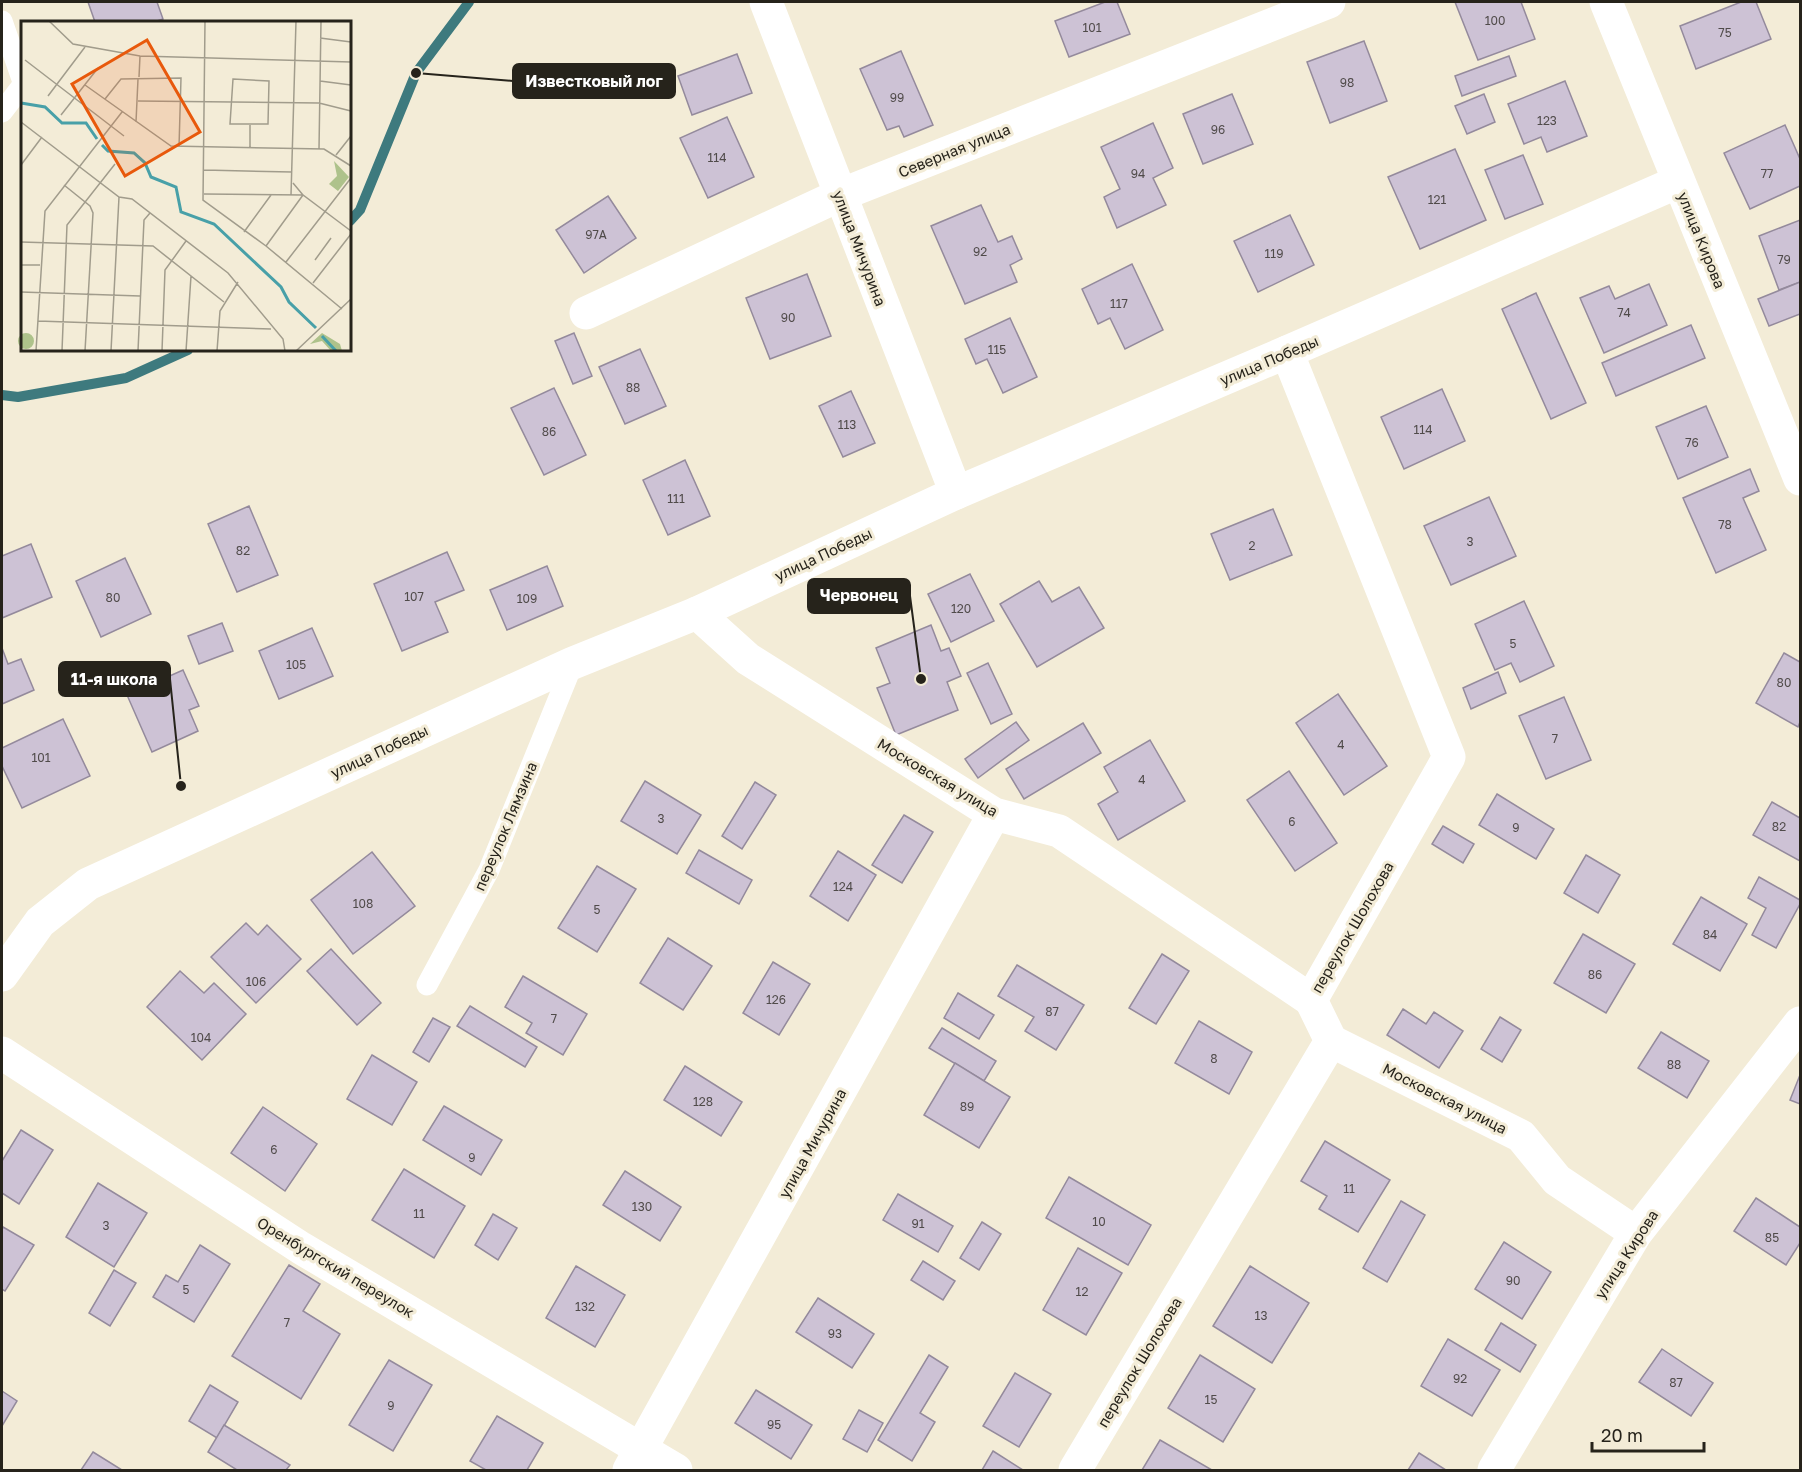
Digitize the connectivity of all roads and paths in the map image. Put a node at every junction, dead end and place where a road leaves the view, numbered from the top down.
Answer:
1 (766, 2) edge
2 (1329, 2) edge
3 (1606, 2) edge
4 (2, 21) edge
5 (21, 76) edge
6 (21, 87) edge
7 (2, 112) edge
8 (1678, 182) junction
9 (840, 195) junction
10 (586, 313) dead end
11 (1287, 352) junction
12 (1800, 479) edge
13 (956, 493) junction
14 (697, 613) junction
15 (573, 663) junction
16 (994, 814) junction
17 (2, 975) edge
18 (427, 985) dead end
19 (1311, 1000) junction
20 (1800, 1023) edge
21 (1331, 1041) junction
22 (2, 1053) edge
23 (1636, 1233) junction
24 (635, 1460) edge
25 (676, 1470) edge
26 (1075, 1470) edge
27 (1494, 1470) edge

1 - 9 street, улица Мичурина
2 - 9 street, Северная улица
3 - 8 street, улица Кирова
4 - 5 lane
6 - 7 lane
8 - 11 street, улица Победы
8 - 12 street, улица Кирова
9 - 10 street, Северная улица
9 - 13 street, улица Мичурина
11 - 13 street, улица Победы
11 - 19 street, переулок Шолохова
13 - 14 street, улица Победы
14 - 15 street, улица Победы
14 - 16 street, Московская улица
15 - 17 street, улица Победы
15 - 18 lane, переулок Лямзина
16 - 19 street, Московская улица
16 - 24 street, улица Мичурина
19 - 21 street, переулок Шолохова
20 - 23 street, улица Кирова
21 - 23 street, Московская улица
21 - 26 street, переулок Шолохова
22 - 24 street, Оренбургский переулок
23 - 27 street, улица Кирова
24 - 25 street, Оренбургский переулок

